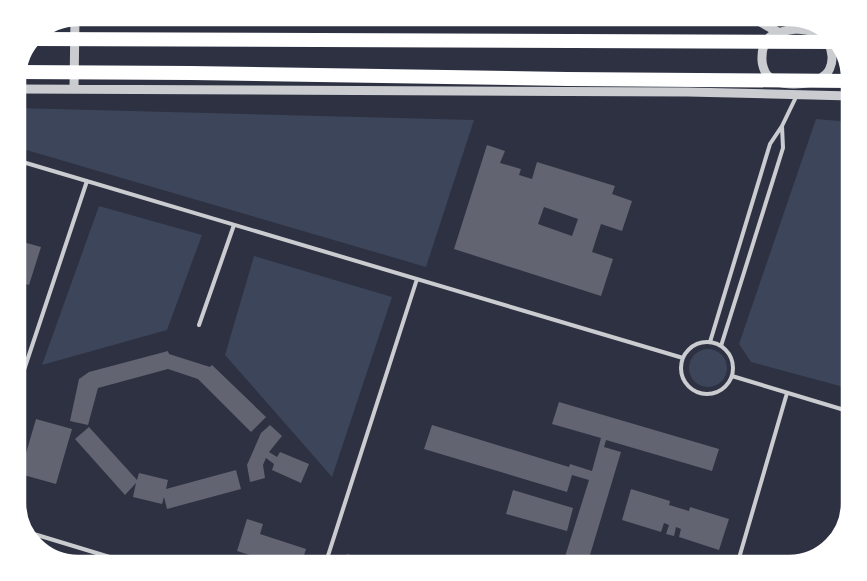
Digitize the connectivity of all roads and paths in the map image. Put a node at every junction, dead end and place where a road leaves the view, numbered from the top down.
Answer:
1 (75, 25) edge
2 (765, 25) edge
3 (812, 30) edge
4 (778, 32) junction
5 (43, 39) edge
6 (828, 42) edge
7 (830, 44) edge
8 (26, 72) edge
9 (842, 81) edge
10 (778, 82) junction
11 (815, 82) junction
12 (796, 84) junction
13 (25, 89) edge
14 (74, 89) junction
15 (757, 94) junction
16 (797, 94) junction
17 (841, 96) joint
18 (782, 126) junction
19 (25, 163) edge
20 (87, 181) junction
21 (234, 225) junction
22 (417, 279) junction
23 (199, 325) dead end
24 (710, 342) junction
25 (722, 346) junction
26 (683, 358) junction
27 (25, 367) edge
28 (732, 376) junction
29 (787, 392) junction
30 (842, 409) edge
31 (36, 535) edge
32 (102, 556) edge
33 (328, 556) edge
34 (740, 556) edge

1 - 14 street
2 - 4 street
3 - 4 street
4 - 10 street
5 - 6 highway
7 - 11 street
8 - 9 highway
10 - 12 street
10 - 15 street
11 - 12 street
11 - 17 street
12 - 16 lane
13 - 14 street
14 - 15 street
15 - 16 street
16 - 17 street
16 - 18 lane
18 - 24 lane
18 - 25 lane
19 - 20 lane
20 - 21 lane
20 - 27 lane
21 - 22 lane
21 - 23 lane
22 - 26 lane
22 - 33 lane
24 - 25 lane
24 - 26 lane
25 - 28 lane
26 - 28 lane
28 - 29 lane
29 - 30 lane
29 - 34 lane
31 - 32 lane

